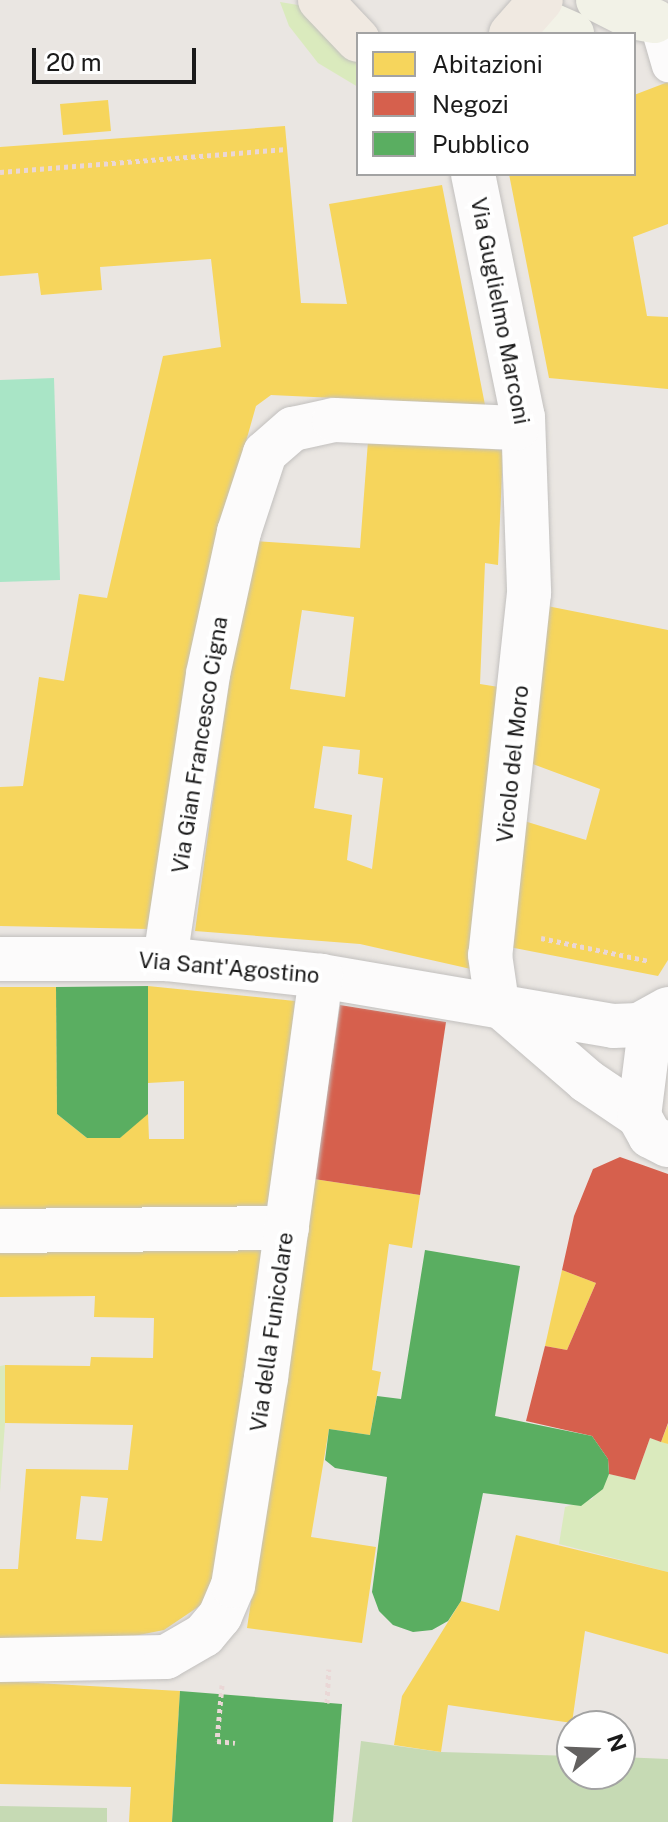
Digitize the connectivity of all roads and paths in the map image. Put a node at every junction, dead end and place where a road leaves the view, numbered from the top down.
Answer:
1 (320, 0) edge
2 (598, 0) edge
3 (528, 17) edge
4 (649, 24) edge
5 (567, 32) edge
6 (356, 38) edge
7 (668, 66) edge
8 (287, 149) dead end
9 (0, 172) edge
10 (473, 176) edge
11 (517, 428) dead end
12 (531, 597) joint
13 (497, 938) junction
14 (0, 959) edge
15 (165, 959) junction
16 (665, 964) dead end
17 (321, 976) junction
18 (477, 1000) junction
19 (660, 1015) edge
20 (656, 1134) edge
21 (287, 1228) junction
22 (0, 1231) edge
23 (0, 1660) edge
24 (329, 1669) dead end
25 (221, 1695) dead end
26 (327, 1703) dead end
27 (235, 1743) dead end

1 - 6 main road
2 - 4 street
3 - 5 street
4 - 7 lane
8 - 9 path
10 - 12 street, Via Guglielmo Marconi
11 - 15 street, Via Gian Francesco Cigna
12 - 13 street, Vicolo del Moro
13 - 16 path
13 - 18 street, Vicolo del Moro
14 - 15 street, Via Sant'Agostino
15 - 17 street, Via Sant'Agostino
17 - 18 street, Via Sant'Agostino
17 - 21 street, Via della Funicolare
18 - 19 street, Via Sant'Agostino
18 - 20 street
19 - 20 street
21 - 22 street
21 - 23 street, Via della Funicolare
24 - 26 path
25 - 27 path

